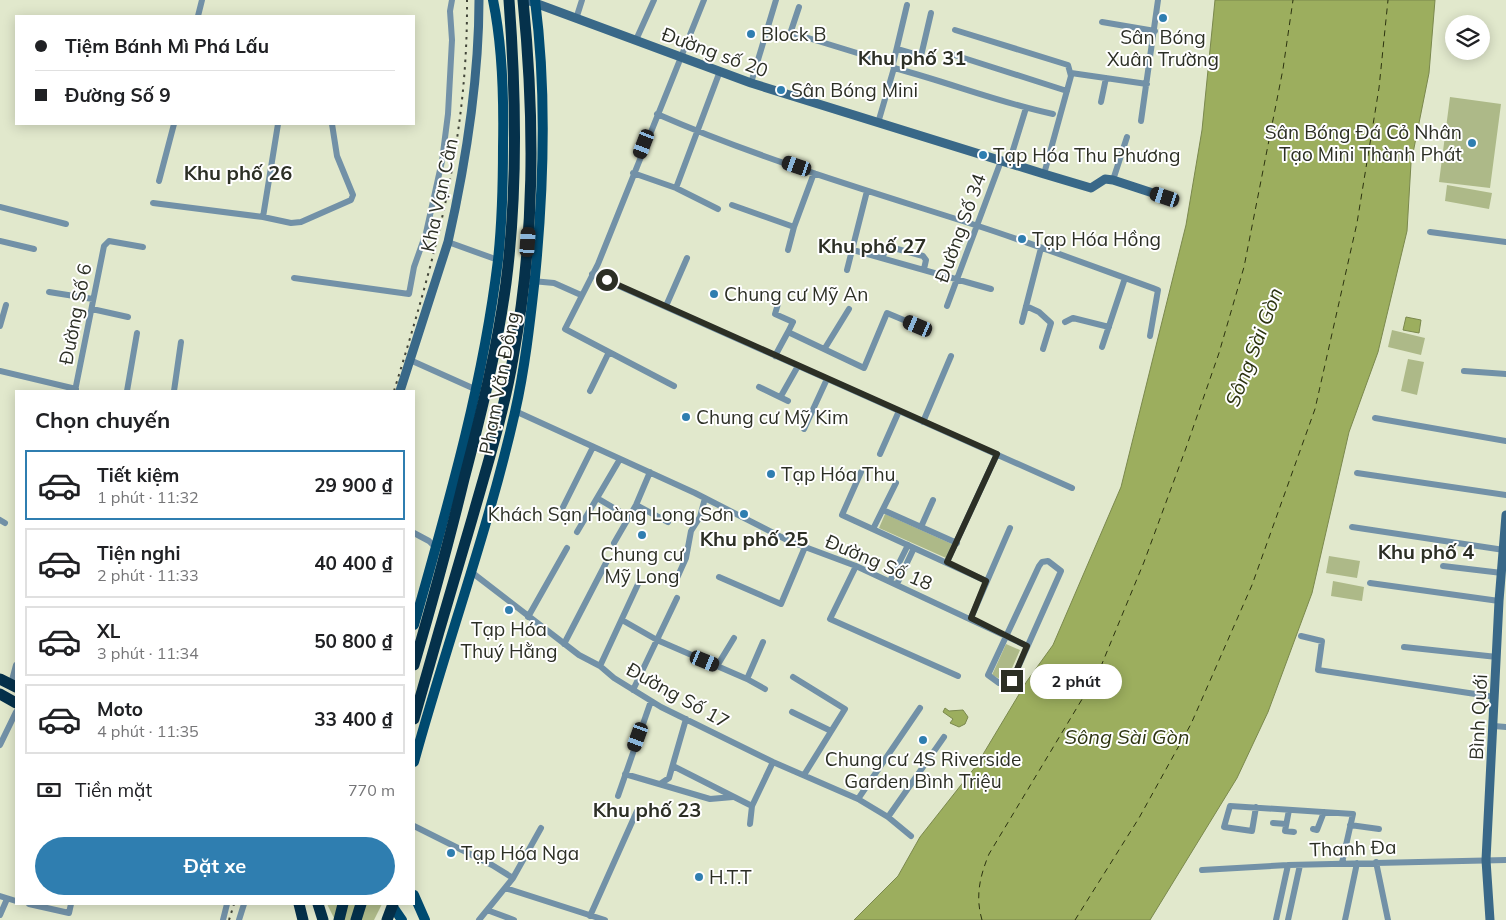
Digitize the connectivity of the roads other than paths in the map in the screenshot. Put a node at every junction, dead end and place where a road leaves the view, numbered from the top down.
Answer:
1 (202, 0) edge
2 (452, 0) edge
3 (479, 0) edge
4 (493, 0) edge
5 (509, 0) edge
6 (523, 0) edge
7 (582, 0) edge
8 (654, 0) edge
9 (704, 0) edge
10 (776, 0) edge
11 (1158, 0) edge
12 (532, 1) edge
13 (907, 5) dead end
14 (799, 7) dead end
15 (931, 13) dead end
16 (198, 15) edge
17 (576, 19) junction
18 (1102, 22) dead end
19 (955, 30) dead end
20 (1155, 31) junction
21 (636, 40) junction
22 (897, 49) junction
23 (948, 53) dead end
24 (681, 57) junction
25 (894, 66) junction
26 (720, 71) junction
27 (1070, 72) junction
28 (1106, 78) junction
29 (751, 83) junction
30 (1147, 84) junction
31 (536, 89) junction
32 (1066, 91) junction
33 (1101, 102) dead end
34 (1026, 108) junction
35 (657, 114) junction
36 (1053, 114) dead end
37 (1141, 121) dead end
38 (878, 123) junction
39 (174, 125) edge
40 (278, 125) edge
41 (332, 125) edge
42 (696, 131) junction
43 (1127, 137) dead end
44 (1005, 162) junction
45 (633, 173) junction
46 (814, 173) junction
47 (1044, 174) junction
48 (159, 180) dead end
49 (1112, 180) junction
50 (676, 188) junction
51 (867, 190) junction
52 (1165, 197) dead end
53 (153, 204) dead end
54 (732, 205) dead end
55 (0, 207) edge
56 (718, 209) dead end
57 (263, 217) junction
58 (66, 224) dead end
59 (976, 225) junction
60 (794, 227) junction
61 (1430, 232) dead end
62 (0, 241) edge
63 (448, 242) junction
64 (1506, 242) edge
65 (143, 247) dead end
66 (1041, 248) junction
67 (34, 249) dead end
68 (788, 250) dead end
69 (853, 250) junction
70 (687, 258) dead end
71 (882, 258) junction
72 (498, 260) junction
73 (924, 269) junction
74 (847, 270) dead end
75 (592, 274) junction
76 (294, 278) dead end
77 (958, 278) junction
78 (1125, 278) junction
79 (529, 280) junction
80 (991, 289) dead end
81 (49, 292) dead end
82 (581, 295) junction
83 (93, 299) junction
84 (778, 304) dead end
85 (6, 305) dead end
86 (666, 306) junction
87 (947, 306) dead end
88 (1026, 306) junction
89 (92, 309) junction
90 (849, 309) dead end
91 (128, 316) dead end
92 (1022, 322) dead end
93 (1065, 322) dead end
94 (0, 326) edge
95 (918, 326) dead end
96 (1109, 327) junction
97 (788, 332) junction
98 (137, 333) dead end
99 (1150, 336) dead end
100 (182, 342) dead end
101 (825, 348) junction
102 (1102, 348) dead end
103 (1043, 349) dead end
104 (609, 352) junction
105 (774, 356) junction
106 (951, 356) dead end
107 (410, 360) junction
108 (798, 366) junction
109 (0, 371) edge
110 (1464, 371) dead end
111 (1506, 374) edge
112 (827, 379) junction
113 (674, 386) dead end
114 (759, 386) dead end
115 (76, 390) edge
116 (127, 390) edge
117 (174, 390) edge
118 (400, 390) edge
119 (590, 391) dead end
120 (481, 392) junction
121 (781, 396) junction
122 (788, 401) dead end
123 (515, 411) junction
124 (899, 411) junction
125 (1375, 418) dead end
126 (923, 422) junction
127 (804, 429) dead end
128 (1506, 441) edge
129 (593, 448) junction
130 (880, 454) dead end
131 (997, 454) junction
132 (620, 459) junction
133 (650, 472) junction
134 (862, 472) dead end
135 (1357, 473) dead end
136 (896, 484) dead end
137 (1072, 488) dead end
138 (1506, 495) edge
139 (597, 498) junction
140 (705, 498) junction
141 (933, 500) dead end
142 (636, 505) junction
143 (563, 507) dead end
144 (883, 510) junction
145 (620, 511) dead end
146 (1506, 515) edge
147 (668, 522) dead end
148 (921, 527) junction
149 (1352, 527) dead end
150 (1010, 528) dead end
151 (1505, 528) edge
152 (873, 529) junction
153 (577, 532) dead end
154 (415, 534) edge
155 (614, 543) dead end
156 (957, 543) junction
157 (911, 546) junction
158 (806, 547) junction
159 (567, 548) dead end
160 (1504, 550) junction
161 (441, 551) junction
162 (607, 561) dead end
163 (459, 562) junction
164 (947, 562) junction
165 (856, 566) junction
166 (1443, 566) dead end
167 (470, 571) junction
168 (1502, 573) junction
169 (719, 577) dead end
170 (677, 578) dead end
171 (986, 581) junction
172 (640, 582) dead end
173 (893, 583) junction
174 (1370, 583) dead end
175 (677, 598) dead end
176 (1499, 601) junction
177 (528, 617) junction
178 (971, 618) junction
179 (622, 620) junction
180 (415, 622) edge
181 (1006, 635) junction
182 (1301, 636) dead end
183 (734, 638) dead end
184 (657, 640) junction
185 (763, 642) dead end
186 (564, 644) junction
187 (1027, 646) junction
188 (1404, 647) dead end
189 (1497, 658) junction
190 (415, 662) edge
191 (600, 666) junction
192 (717, 666) junction
193 (958, 676) dead end
194 (793, 677) dead end
195 (746, 678) junction
196 (0, 679) edge
197 (14, 686) edge
198 (765, 689) dead end
199 (633, 690) junction
200 (0, 694) edge
201 (1495, 697) junction
202 (651, 701) junction
203 (15, 702) edge
204 (920, 708) dead end
205 (792, 712) dead end
206 (15, 714) edge
207 (415, 716) edge
208 (686, 719) junction
209 (1494, 726) junction
210 (1506, 727) edge
211 (831, 731) junction
212 (944, 737) dead end
213 (0, 745) edge
214 (415, 759) edge
215 (773, 762) junction
216 (674, 766) junction
217 (625, 774) junction
218 (804, 775) junction
219 (660, 784) junction
220 (618, 796) dead end
221 (733, 797) junction
222 (858, 800) junction
223 (752, 806) junction
224 (1256, 807) junction
225 (1289, 810) junction
226 (637, 811) dead end
227 (1324, 812) junction
228 (888, 817) junction
229 (1273, 823) dead end
230 (750, 824) dead end
231 (1286, 824) junction
232 (1350, 825) junction
233 (415, 826) edge
234 (540, 828) dead end
235 (1313, 828) dead end
236 (1379, 829) dead end
237 (1294, 832) dead end
238 (911, 836) dead end
239 (1486, 860) junction
240 (1506, 860) edge
241 (1376, 862) junction
242 (1342, 863) junction
243 (1357, 863) junction
244 (1288, 865) junction
245 (1300, 865) junction
246 (1202, 870) dead end
247 (513, 878) junction
248 (505, 888) junction
249 (0, 896) edge
250 (415, 897) edge
251 (8, 899) junction
252 (15, 901) edge
253 (33, 905) edge
254 (71, 905) edge
255 (227, 905) edge
256 (244, 905) edge
257 (298, 905) edge
258 (318, 905) edge
259 (343, 905) edge
260 (360, 905) edge
261 (393, 905) edge
262 (487, 910) junction
263 (0, 915) edge
264 (590, 916) junction
265 (223, 920) edge
266 (239, 920) edge
267 (303, 920) edge
268 (323, 920) edge
269 (338, 920) edge
270 (356, 920) edge
271 (387, 920) edge
272 (402, 920) edge
273 (425, 920) edge
274 (478, 920) edge
275 (514, 920) edge
276 (605, 920) edge
277 (1276, 920) edge
278 (1288, 920) edge
279 (1345, 920) edge
280 (1388, 920) edge
281 (1490, 920) edge

1 - 16 street
2 - 76 street, Kha Vạn Cân
3 - 63 street, Kha Vạn Cân
4 - 72 main road, Phạm Văn Đồng
5 - 120 highway, Phạm Văn Đồng
6 - 31 highway, Phạm Văn Đồng
7 - 17 street
8 - 21 street
9 - 24 street
10 - 29 street
11 - 20 street
12 - 17 street, Đường số 20
12 - 31 main road, Phạm Văn Đồng
13 - 22 street
14 - 25 street
15 - 22 street
17 - 21 street, Đường số 20
18 - 20 street
19 - 27 street
20 - 30 street
21 - 24 street, Đường số 20
22 - 25 street
23 - 32 street
24 - 26 street, Đường số 20
24 - 35 street
25 - 34 street
25 - 38 street
26 - 29 street, Đường số 20
26 - 42 street
27 - 28 street
27 - 32 street
28 - 30 street
28 - 33 street
29 - 38 street, Đường số 20
30 - 37 street
31 - 79 highway, Phạm Văn Đồng
32 - 47 street
34 - 36 street
34 - 44 street, Đường Số 34
35 - 42 street
35 - 45 street
38 - 44 street, Đường số 20
39 - 48 street
40 - 57 street
41 - 57 street
42 - 46 street
42 - 50 street
43 - 49 street
44 - 47 street, Đường số 20
44 - 59 street, Đường Số 34
45 - 50 street
45 - 75 street
46 - 51 street
46 - 60 street
47 - 49 street, Đường số 20
49 - 52 street
50 - 56 street
51 - 59 street
51 - 69 street
53 - 57 street
54 - 60 street
55 - 58 street
59 - 66 street
59 - 77 street, Đường Số 34
60 - 68 street
61 - 64 street
62 - 67 street
63 - 72 street
63 - 107 street, Kha Vạn Cân
65 - 83 street, Đường Số 6
66 - 78 street
66 - 88 street
69 - 71 street
69 - 74 street
70 - 86 street
71 - 73 street
71 - 73 street
72 - 120 main road, Phạm Văn Đồng
73 - 77 street
75 - 82 street
75 - 86 street
77 - 80 street
77 - 87 street, Đường Số 34
78 - 96 street
78 - 99 street
79 - 82 street
79 - 123 main road, Phạm Văn Đồng
79 - 163 highway, Phạm Văn Đồng
81 - 83 street
82 - 104 street
83 - 89 street, Đường Số 6
84 - 97 street
85 - 94 street
86 - 105 street
88 - 92 street
88 - 103 street
89 - 91 street
89 - 115 street, Đường Số 6
90 - 101 street
93 - 96 street
95 - 101 street
96 - 102 street
97 - 101 street
97 - 105 street
98 - 116 street
100 - 117 street
104 - 113 street
104 - 119 street
105 - 108 street
106 - 126 street
107 - 118 street, Kha Vạn Cân
107 - 120 street
108 - 112 street
108 - 121 street
109 - 115 street
110 - 111 street
112 - 124 street
112 - 127 street
114 - 121 street
120 - 161 highway, Phạm Văn Đồng
121 - 122 street
123 - 129 street, Đường Số 18
123 - 167 main road, Phạm Văn Đồng
124 - 126 street
124 - 130 street
125 - 128 street
126 - 131 street
129 - 132 street, Đường Số 18
129 - 143 street
131 - 137 street
131 - 156 street
132 - 133 street, Đường Số 18
132 - 139 street
133 - 140 street, Đường Số 18
133 - 142 street
134 - 152 street
135 - 138 street
136 - 144 street
139 - 145 street
139 - 153 street
140 - 158 street, Đường Số 18
140 - 170 street
141 - 148 street
142 - 147 street
142 - 155 street
144 - 148 street
144 - 152 street
146 - 151 street, Bình Quới
148 - 156 street
149 - 160 street
150 - 171 street
151 - 160 street, Bình Quới
152 - 157 street
154 - 161 street
156 - 164 street
157 - 164 street
157 - 173 street
158 - 165 street, Đường Số 18
158 - 169 street
159 - 177 street
160 - 168 street, Bình Quới
161 - 180 main road, Phạm Văn Đồng
161 - 190 highway, Phạm Văn Đồng
162 - 186 street
163 - 167 main road
163 - 207 highway, Phạm Văn Đồng
164 - 171 street
165 - 173 street, Đường Số 18
165 - 193 street
166 - 168 street
167 - 177 street, Đường Số 17
167 - 214 main road, Phạm Văn Đồng
168 - 176 street, Bình Quới
171 - 178 street
172 - 179 street
173 - 178 street, Đường Số 18
174 - 176 street
175 - 184 street
176 - 189 street, Bình Quới
177 - 186 street, Đường Số 17
178 - 181 street, Đường Số 18
179 - 184 street
179 - 191 street
181 - 187 street, Đường Số 18
181 - 187 street
181 - 187 street
182 - 201 street
183 - 192 street
184 - 192 street
184 - 199 street
185 - 195 street
186 - 191 street, Đường Số 17
188 - 189 street
189 - 201 street, Bình Quới
191 - 199 street, Đường Số 17
192 - 195 street
194 - 211 street
195 - 198 street
196 - 197 highway
199 - 202 street, Đường Số 17
200 - 203 highway
201 - 209 street, Bình Quới
202 - 208 street, Đường Số 17
202 - 217 street
204 - 222 street
205 - 211 street
206 - 213 street
208 - 215 street, Đường Số 17
208 - 216 street
209 - 210 street
209 - 239 street, Bình Quới
211 - 218 street
212 - 228 street
215 - 218 street, Đường Số 17
215 - 223 street
216 - 219 street
216 - 221 street
217 - 219 street
217 - 220 street
218 - 222 street, Đường Số 17
219 - 221 street
221 - 223 street
222 - 228 street, Đường Số 17
223 - 230 street
224 - 224 street
224 - 225 street
225 - 227 street
225 - 231 street
226 - 264 street
227 - 232 street
227 - 235 street
228 - 238 street, Đường Số 17
229 - 231 street
231 - 237 street
232 - 236 street
232 - 242 street
233 - 247 street
234 - 247 street
239 - 240 street, Thanh Đa
239 - 241 street, Thanh Đa
239 - 281 street, Bình Quới
241 - 243 street, Thanh Đa
241 - 280 street
242 - 243 street, Thanh Đa
242 - 245 street, Thanh Đa
243 - 279 street
244 - 245 street, Thanh Đa
244 - 246 street, Thanh Đa
244 - 277 street
245 - 278 street
247 - 248 street
248 - 262 street
248 - 264 street
249 - 251 street
250 - 273 main road
251 - 252 street
251 - 263 street
253 - 254 street
255 - 265 street
256 - 266 street
257 - 267 highway
258 - 268 highway
259 - 269 highway
260 - 270 highway
261 - 271 highway
261 - 272 main road
262 - 274 street
262 - 275 street
264 - 276 street

